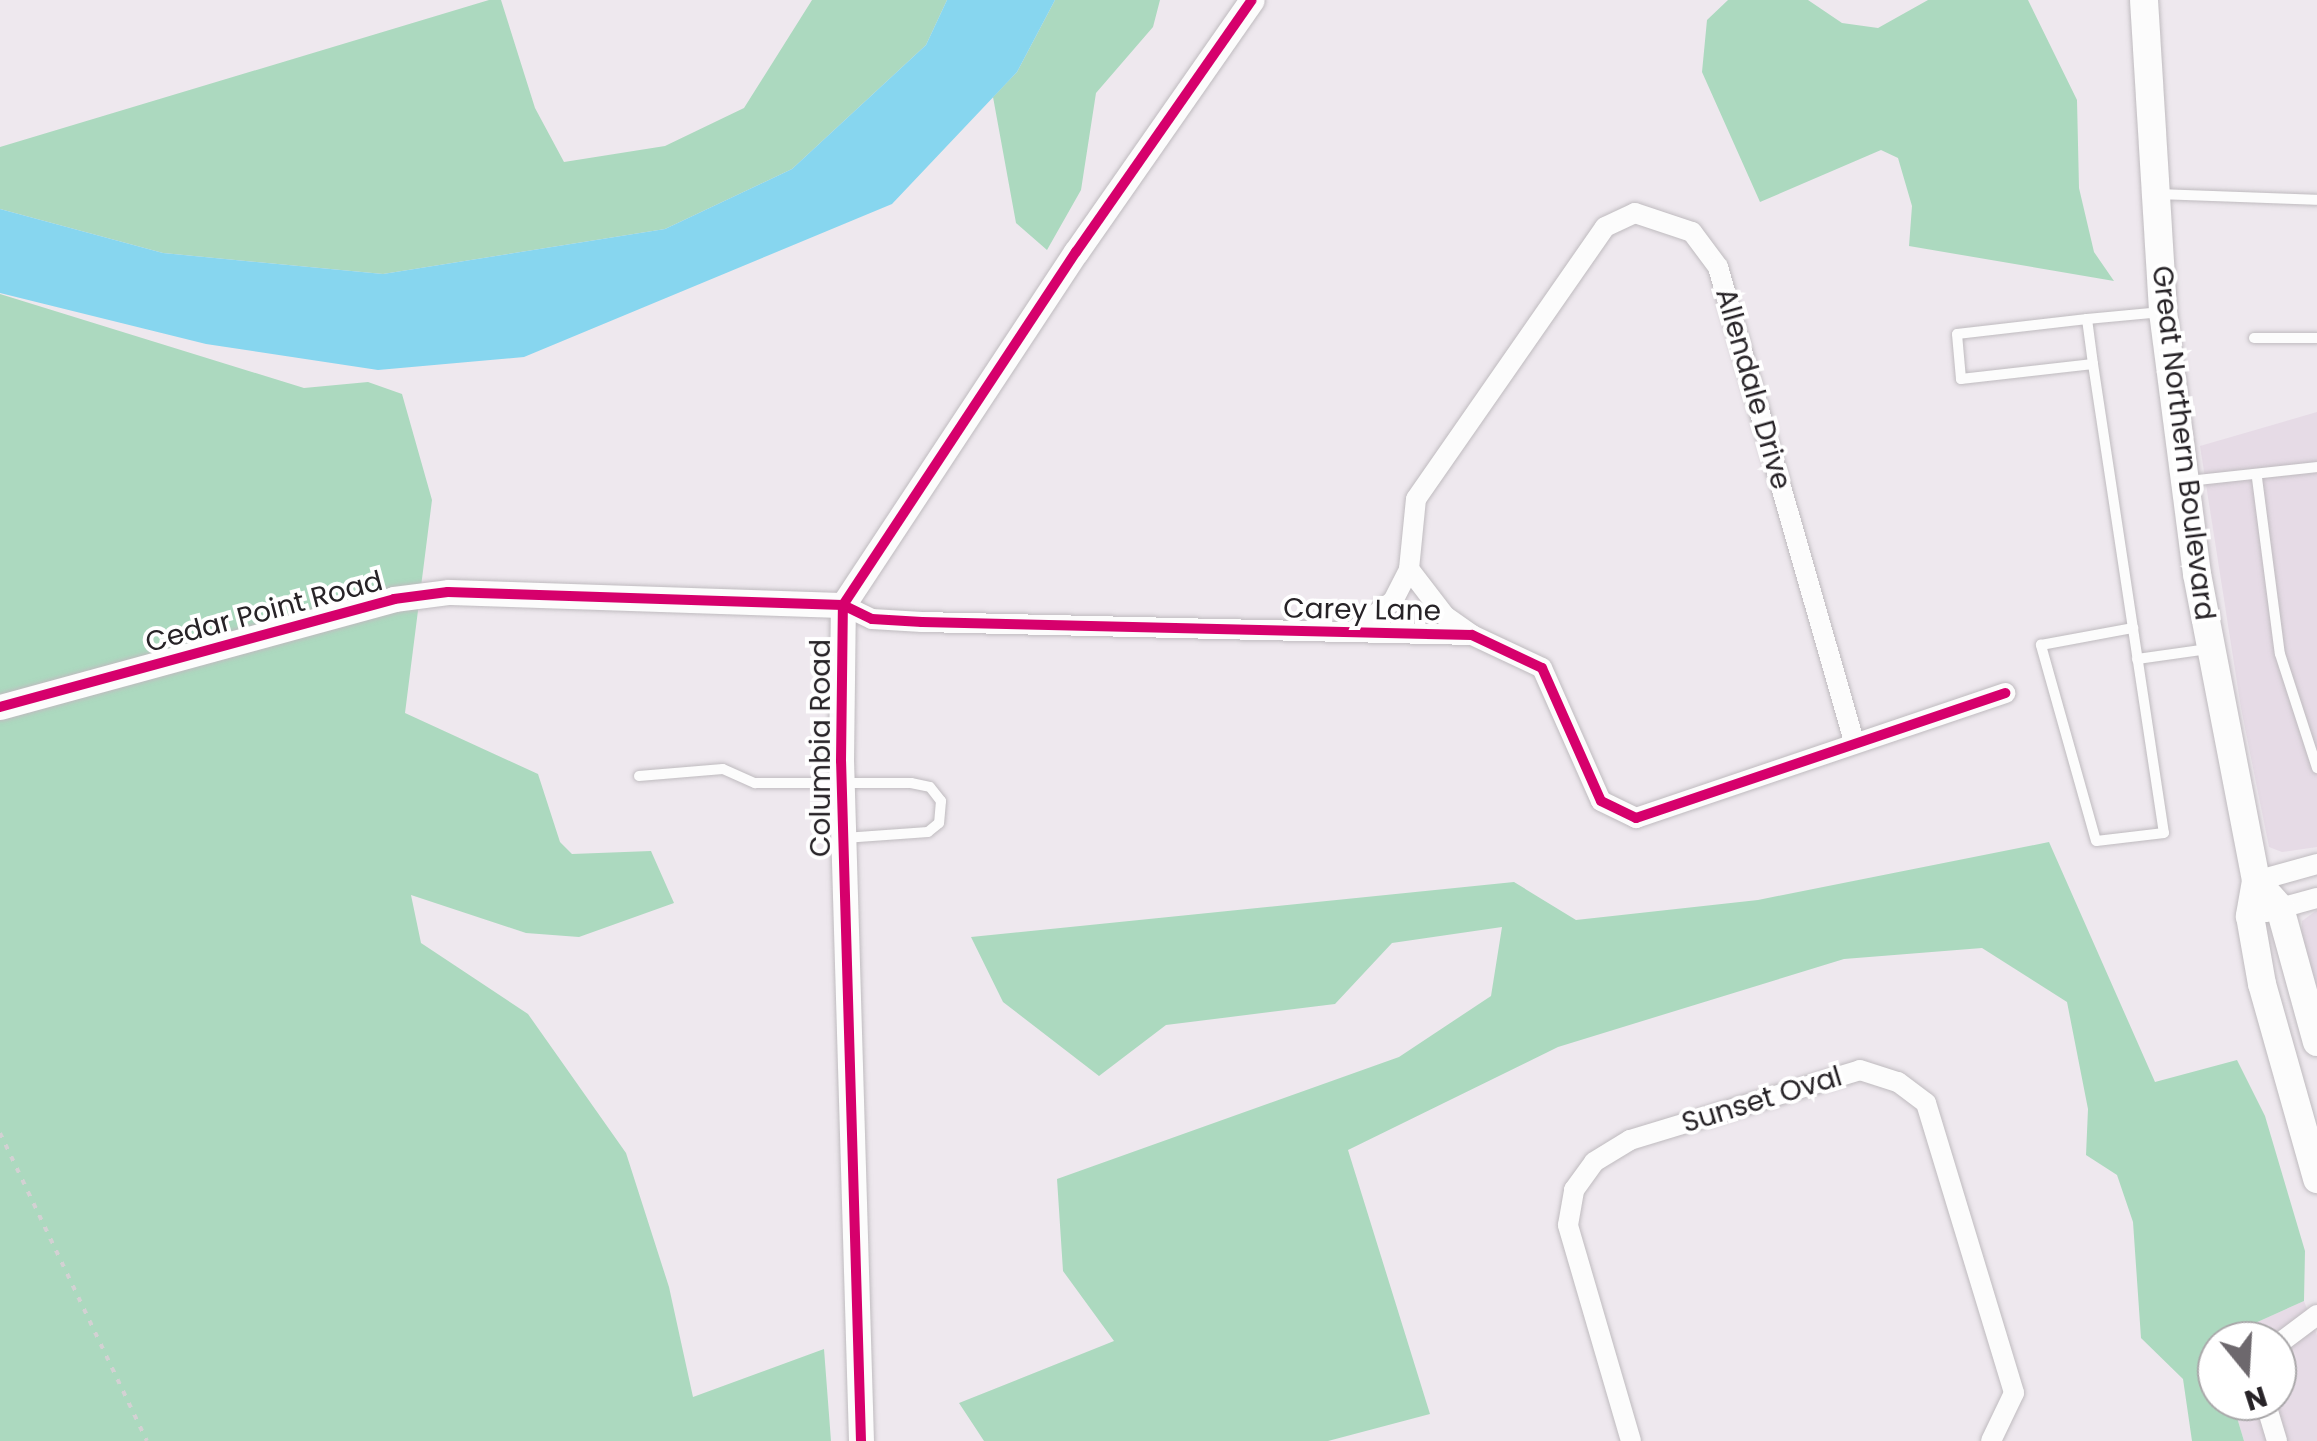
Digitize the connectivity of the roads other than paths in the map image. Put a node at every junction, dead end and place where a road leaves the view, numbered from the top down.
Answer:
1 (1252, 0) edge
2 (2144, 0) edge
3 (2155, 194) junction
4 (2317, 200) edge
5 (2163, 312) junction
6 (2086, 319) junction
7 (2254, 338) dead end
8 (2317, 338) edge
9 (2093, 364) junction
10 (2317, 467) edge
11 (2256, 478) junction
12 (2185, 481) junction
13 (1409, 569) junction
14 (844, 606) junction
15 (2132, 628) junction
16 (1351, 632) junction
17 (1472, 635) junction
18 (2209, 649) junction
19 (2137, 659) junction
20 (2005, 693) dead end
21 (0, 706) edge
22 (1854, 741) junction
23 (2317, 768) edge
24 (639, 776) dead end
25 (842, 782) junction
26 (843, 838) junction
27 (2317, 864) edge
28 (2256, 881) junction
29 (2317, 898) edge
30 (2280, 908) junction
31 (2250, 916) junction
32 (2317, 1042) edge
33 (2317, 1180) edge
34 (861, 1441) edge
35 (1631, 1441) edge
36 (1991, 1441) edge

1 - 14 street, Columbia Road
2 - 3 main road, Great Northern Boulevard
3 - 4 lane
3 - 5 main road, Great Northern Boulevard
5 - 6 lane
5 - 12 main road, Great Northern Boulevard
6 - 9 lane
6 - 9 lane
7 - 8 lane
9 - 15 lane
10 - 11 lane
11 - 12 lane
11 - 23 lane
12 - 18 main road, Great Northern Boulevard
13 - 16 street, Allendale Drive
13 - 17 street
13 - 22 street, Allendale Drive
14 - 16 street, Carey Lane
14 - 21 street, Cedar Point Road
14 - 25 street, Columbia Road
15 - 19 lane
15 - 19 lane
16 - 17 street, Carey Lane
17 - 22 street, Carey Lane
18 - 19 lane
18 - 28 main road, Great Northern Boulevard
20 - 22 street, Carey Lane
24 - 25 lane
25 - 26 street, Columbia Road
25 - 26 lane
26 - 34 street, Columbia Road
27 - 28 street
28 - 30 main road
28 - 31 main road, Great Northern Boulevard
29 - 30 street
30 - 31 street
30 - 32 main road
31 - 33 main road, Great Northern Boulevard
35 - 36 street, Sunset Oval

